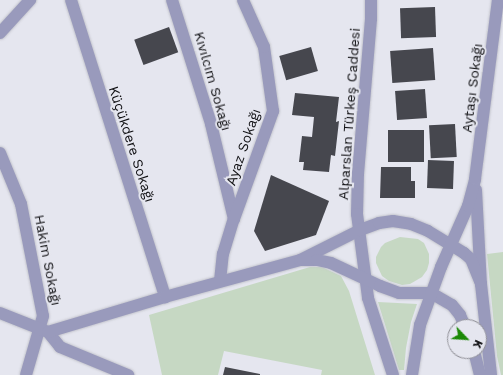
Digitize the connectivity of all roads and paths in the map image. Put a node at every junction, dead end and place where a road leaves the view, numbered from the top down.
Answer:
1 (30, 0) edge
2 (71, 0) edge
3 (172, 0) edge
4 (243, 0) edge
5 (370, 0) edge
6 (498, 0) edge
7 (0, 33) edge
8 (0, 153) edge
9 (475, 179) junction
10 (234, 218) junction
11 (360, 230) junction
12 (452, 244) junction
13 (300, 260) junction
14 (366, 280) junction
15 (220, 281) junction
16 (481, 284) junction
17 (431, 293) junction
18 (165, 297) junction
19 (0, 313) edge
20 (462, 319) edge
21 (44, 331) junction
22 (476, 359) edge
23 (26, 375) edge
24 (128, 375) edge
25 (392, 375) edge
26 (412, 375) edge
27 (480, 375) edge
28 (490, 375) edge

1 - 7 street
2 - 18 street, Küçükdere Sokağı
3 - 10 street, Kıvılcım Sokağı
4 - 10 street, Ayaz Sokağı
5 - 11 street, Alparslan Türkeş Caddesi
6 - 9 street, Aytaşı Sokağı
8 - 21 street, Hakim Sokağı
9 - 12 street
9 - 16 street
10 - 15 street, Ayaz Sokağı
11 - 12 street
11 - 13 street
11 - 14 street
12 - 16 street
12 - 17 street
13 - 14 street
13 - 15 street
14 - 17 street
14 - 25 street
15 - 18 street
16 - 28 street
17 - 20 street
17 - 26 street
18 - 21 street
19 - 21 street
21 - 23 street, Hakim Sokağı
21 - 24 street
22 - 27 street

